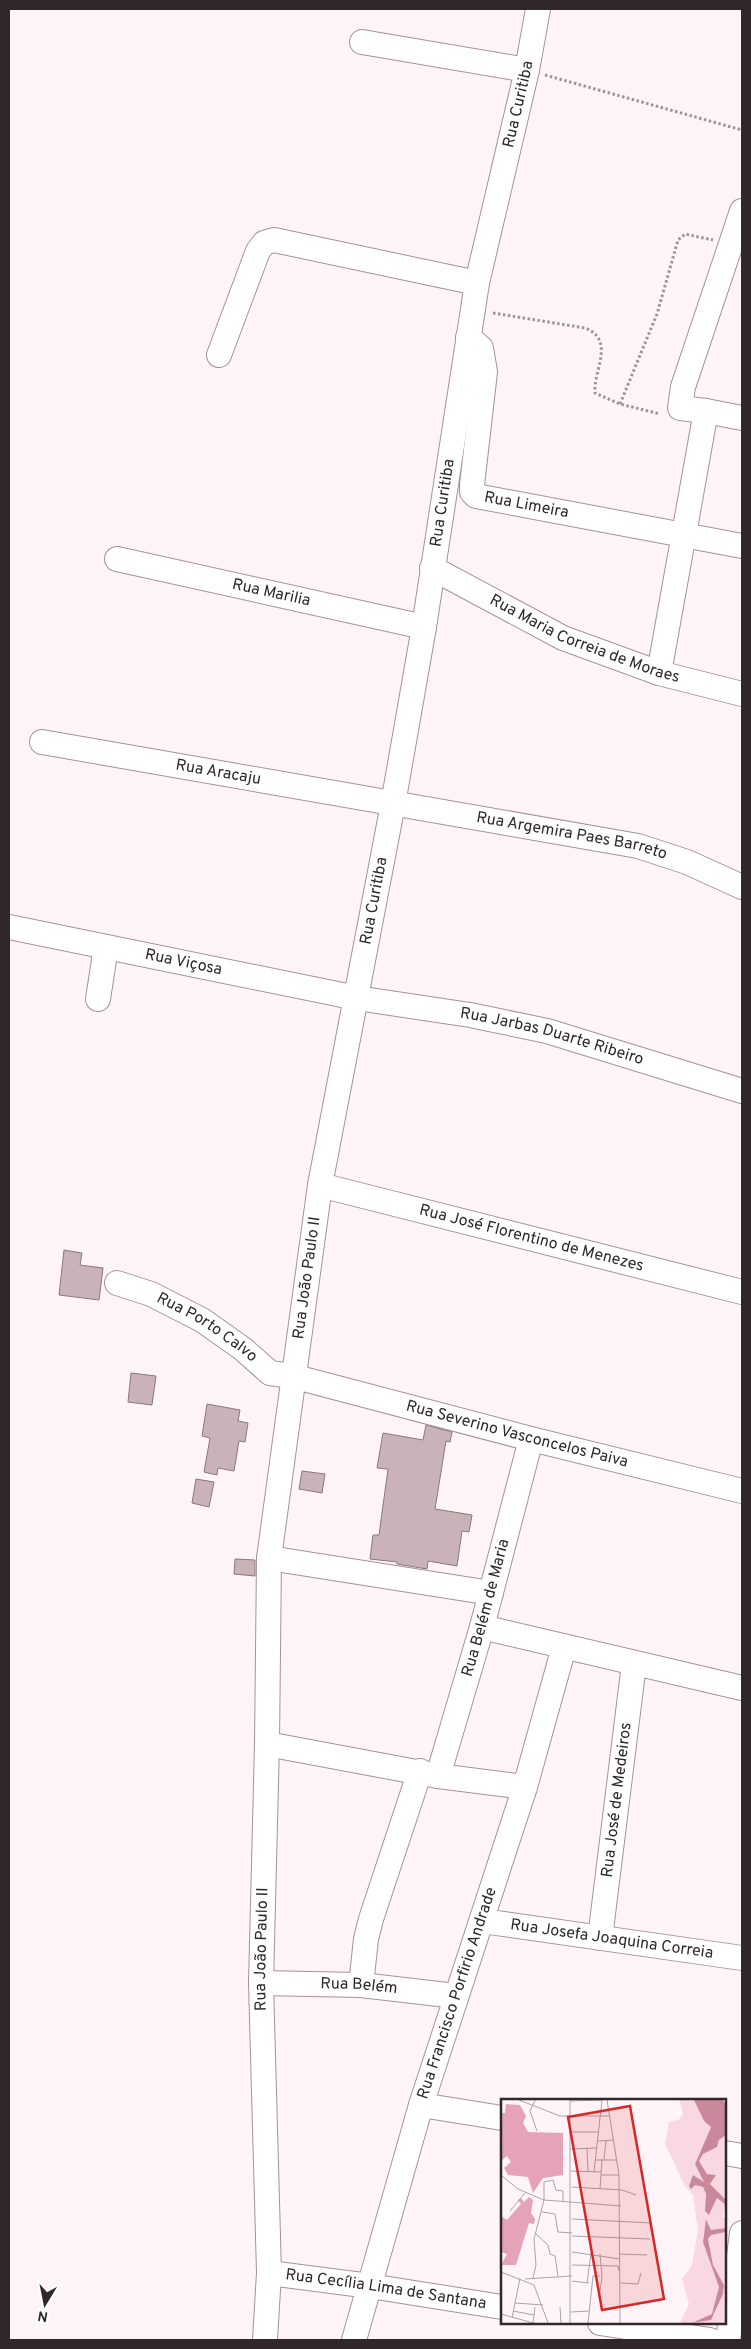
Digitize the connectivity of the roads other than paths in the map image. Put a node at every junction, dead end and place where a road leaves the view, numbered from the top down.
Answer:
1 (538, 9) edge
2 (362, 42) dead end
3 (527, 70) junction
4 (742, 211) edge
5 (477, 283) junction
6 (468, 337) junction
7 (219, 355) dead end
8 (706, 411) junction
9 (742, 418) edge
10 (683, 535) junction
11 (742, 546) edge
12 (117, 559) dead end
13 (432, 568) junction
14 (424, 627) junction
15 (659, 673) junction
16 (742, 694) edge
17 (42, 742) dead end
18 (393, 804) junction
19 (742, 887) edge
20 (9, 927) edge
21 (106, 947) junction
22 (357, 998) junction
23 (98, 999) dead end
24 (742, 1090) edge
25 (320, 1185) junction
26 (118, 1283) dead end
27 (742, 1292) edge
28 (292, 1376) junction
29 (531, 1439) junction
30 (742, 1491) edge
31 (269, 1558) junction
32 (491, 1593) junction
33 (482, 1627) junction
34 (564, 1647) junction
35 (634, 1664) junction
36 (742, 1688) edge
37 (267, 1744) junction
38 (429, 1773) junction
39 (525, 1786) junction
40 (482, 1921) junction
41 (600, 1938) junction
42 (742, 1958) edge
43 (261, 1983) junction
44 (361, 1985) junction
45 (456, 1996) junction
46 (421, 2105) junction
47 (501, 2118) edge
48 (726, 2153) edge
49 (742, 2156) edge
50 (742, 2233) edge
51 (269, 2273) junction
52 (370, 2286) junction
53 (501, 2307) edge
54 (606, 2324) edge
55 (265, 2340) edge
56 (354, 2340) edge
57 (710, 2340) edge
58 (728, 2340) edge

1 - 3 street, Rua Curitiba
2 - 3 street
3 - 5 street, Rua Curitiba
4 - 8 street
5 - 6 street, Rua Curitiba
5 - 7 street
6 - 10 street, Rua Limeira
6 - 13 street, Rua Curitiba
8 - 9 street
8 - 10 street
10 - 11 street, Rua Limeira
10 - 15 street
12 - 14 street, Rua Marilia
13 - 14 street, Rua Curitiba
13 - 15 street, Rua Maria Correia de Moraes
14 - 18 street, Rua Curitiba
15 - 16 street, Rua Maria Correia de Moraes
17 - 18 street, Rua Aracaju
18 - 19 street, Rua Argemira Paes Barreto
18 - 22 street, Rua Curitiba
20 - 21 street, Rua Viçosa
21 - 22 street, Rua Viçosa
21 - 23 street
22 - 24 street, Rua Jarbas Duarte Ribeiro
22 - 25 street, Rua João Paulo II
25 - 27 street, Rua José Florentino de Menezes
25 - 28 street, Rua João Paulo II
26 - 28 street, Rua Porto Calvo
28 - 29 street, Rua Severino Vasconcelos Paiva
28 - 31 street, Rua João Paulo II
29 - 30 street, Rua Severino Vasconcelos Paiva
29 - 32 street, Rua Belém de Maria
31 - 32 street
31 - 37 street, Rua João Paulo II
32 - 33 street, Rua Belém de Maria
33 - 34 street
33 - 38 street, Rua Belém de Maria
34 - 35 street
34 - 39 street, Rua Francisco Porfirio Andrade
35 - 36 street
35 - 41 street, Rua José de Medeiros
37 - 38 street
37 - 43 street, Rua João Paulo II
38 - 39 street
38 - 44 street, Rua Belém de Maria
39 - 40 street, Rua Francisco Porfirio Andrade
40 - 41 street, Rua Josefa Joaquina Correia
40 - 45 street, Rua Francisco Porfirio Andrade
41 - 42 street, Rua Josefa Joaquina Correia
43 - 44 street, Rua Belém
43 - 51 street, Rua João Paulo II
44 - 45 street, Rua Belém
45 - 46 street, Rua Francisco Porfirio Andrade
46 - 47 street
46 - 52 street, Rua Francisco Porfirio Andrade
48 - 49 street
50 - 58 street
51 - 52 street, Rua Cecília Lima de Santana
51 - 55 street, Rua João Paulo II
52 - 53 street, Rua Cecília Lima de Santana
52 - 56 street, Rua Francisco Porfirio Andrade
54 - 57 street

